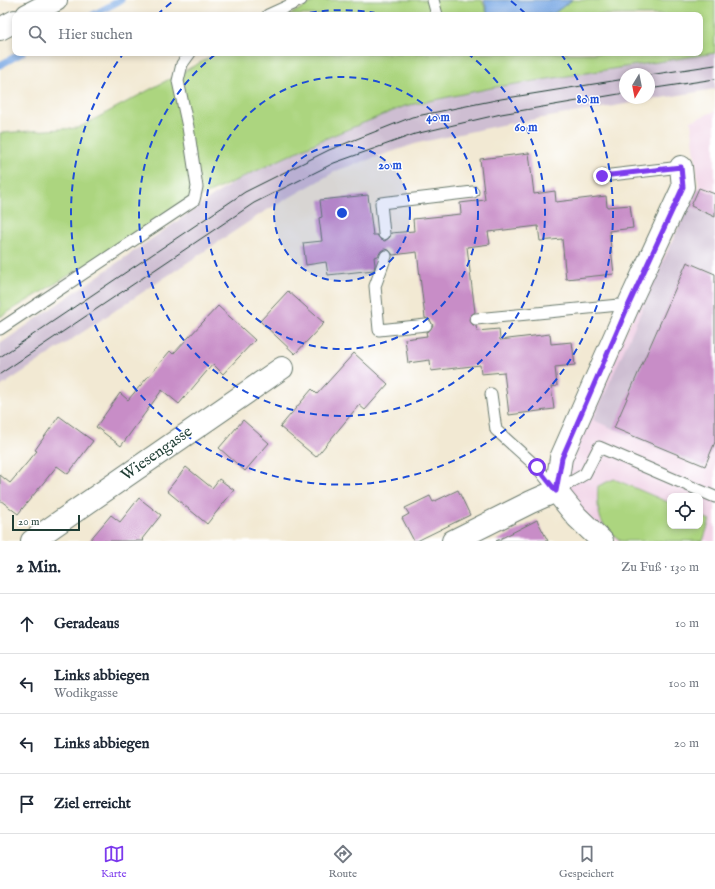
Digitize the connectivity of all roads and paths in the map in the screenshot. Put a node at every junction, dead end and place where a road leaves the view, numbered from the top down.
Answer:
1 (301, 0) edge
2 (433, 0) edge
3 (275, 12) edge
4 (436, 12) edge
5 (12, 23) edge
6 (0, 29) edge
7 (188, 56) edge
8 (681, 167) joint
9 (602, 176) dead end
10 (473, 192) dead end
11 (384, 234) dead end
12 (386, 256) dead end
13 (629, 304) junction
14 (476, 320) dead end
15 (426, 325) dead end
16 (0, 329) edge
17 (282, 368) dead end
18 (490, 394) dead end
19 (556, 491) junction
20 (715, 497) edge
21 (32, 541) edge
22 (454, 541) edge
23 (602, 541) edge

1 - 3 lane
2 - 4 lane
5 - 6 street
7 - 16 lane
8 - 9 lane
8 - 13 street
10 - 11 lane
12 - 15 lane
13 - 14 lane
13 - 19 street
17 - 21 street, Wiesengasse
18 - 19 lane
19 - 20 lane
19 - 22 street
19 - 23 street

